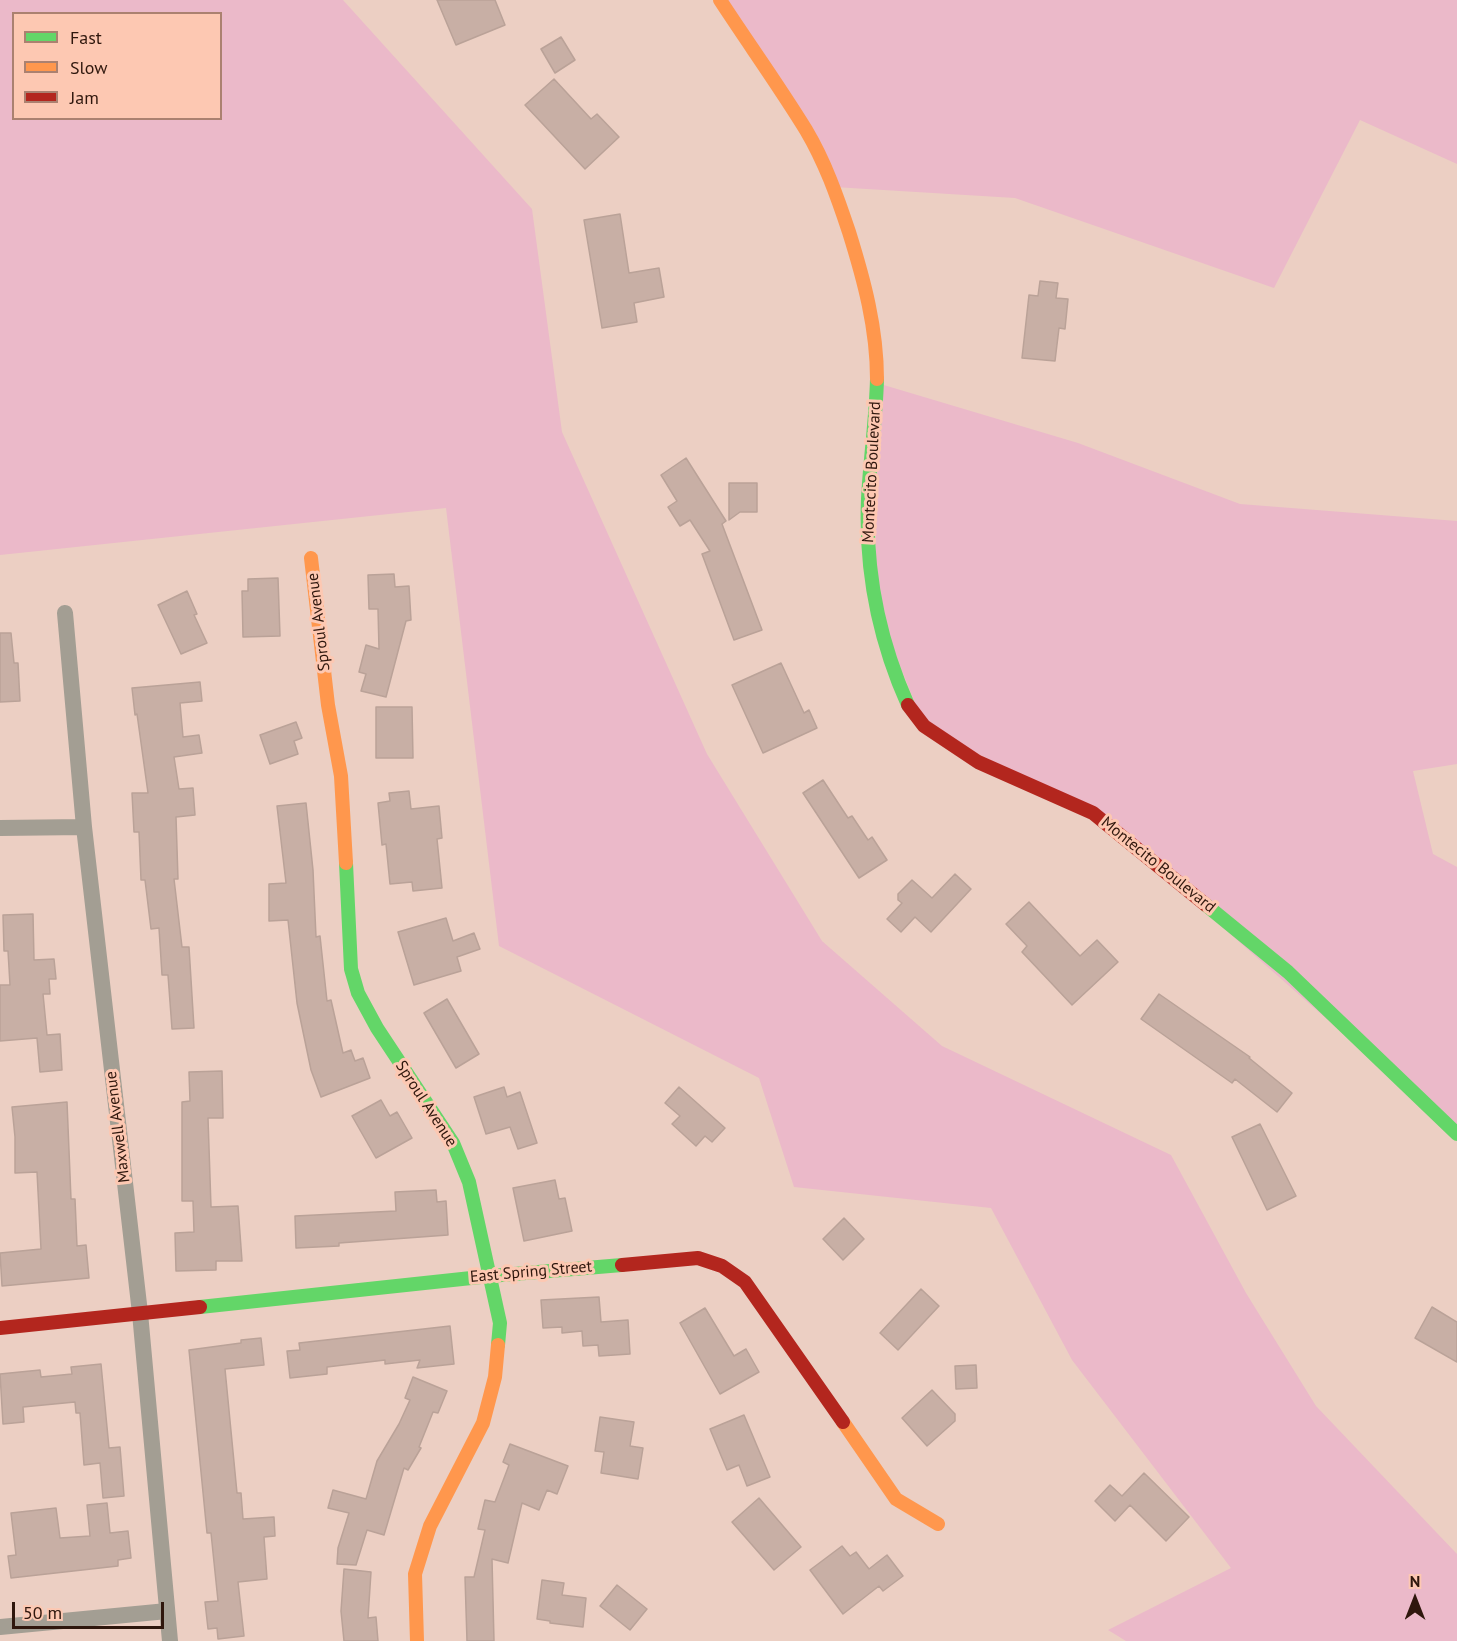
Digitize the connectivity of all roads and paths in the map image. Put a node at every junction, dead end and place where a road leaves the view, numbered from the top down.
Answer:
1 (720, 0) edge
2 (311, 558) dead end
3 (65, 613) dead end
4 (84, 827) junction
5 (0, 828) edge
6 (1457, 1134) edge
7 (490, 1276) junction
8 (140, 1313) junction
9 (0, 1328) edge
10 (938, 1524) dead end
11 (167, 1611) junction
12 (0, 1627) edge
13 (170, 1641) edge
14 (417, 1641) edge

1 - 6 street, Montecito Boulevard
2 - 7 street, Sproul Avenue
3 - 4 street, Maxwell Avenue
4 - 5 street
4 - 8 street, Maxwell Avenue
7 - 8 street, East Spring Street
7 - 10 street, East Spring Street
7 - 14 street, Sproul Avenue
8 - 9 street, East Spring Street
8 - 11 street, Maxwell Avenue
11 - 12 street
11 - 13 street, Maxwell Avenue

